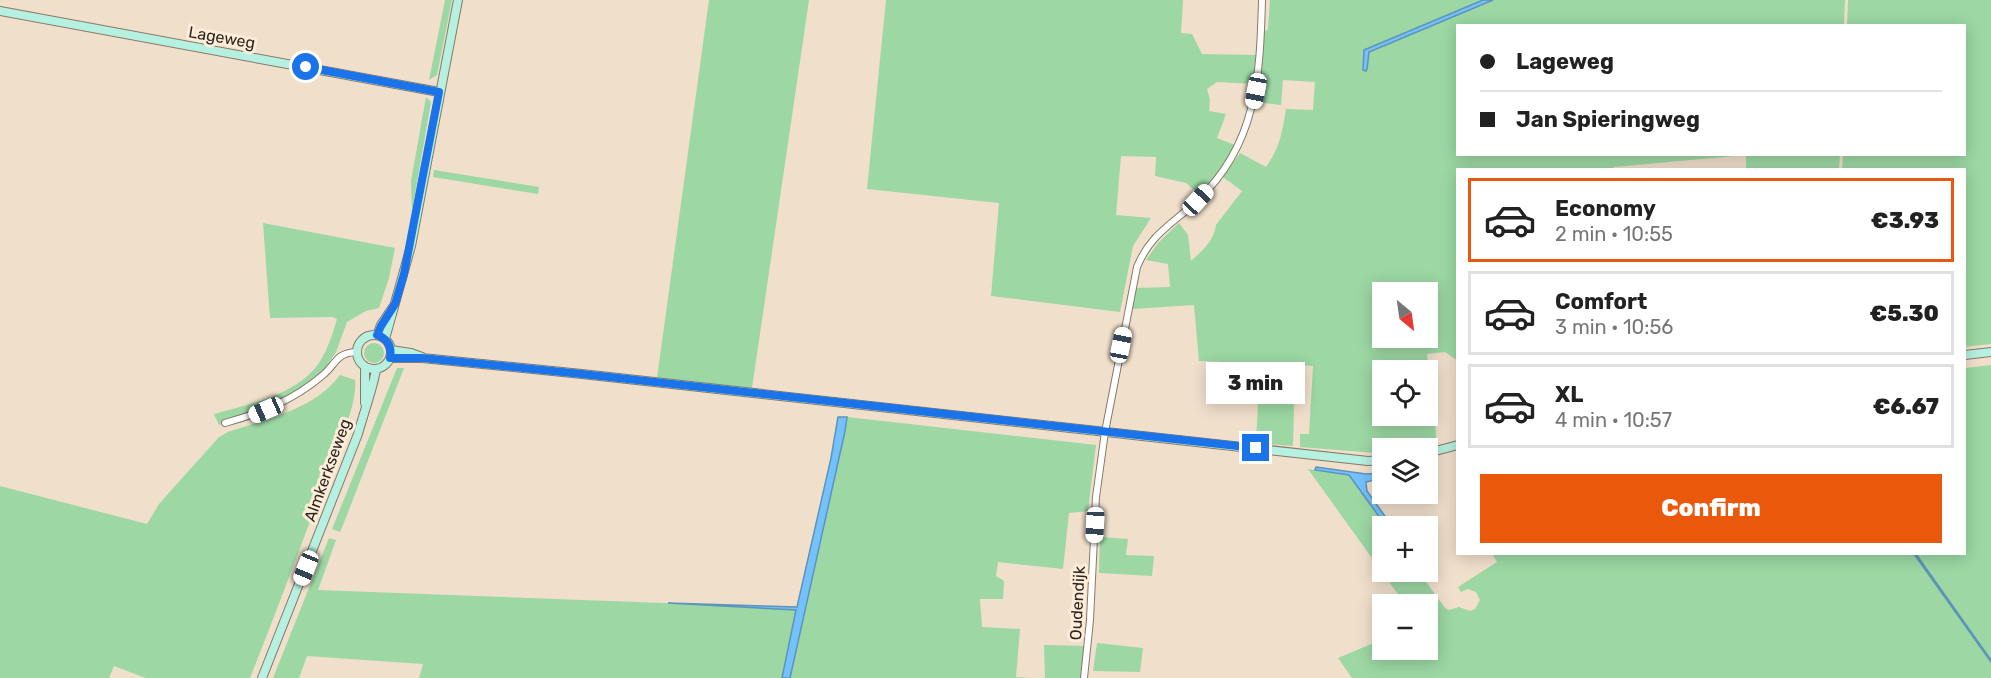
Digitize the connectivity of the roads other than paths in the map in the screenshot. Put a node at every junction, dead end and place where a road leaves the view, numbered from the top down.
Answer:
1 (458, 0) edge
2 (1262, 0) edge
3 (0, 11) edge
4 (439, 92) junction
5 (395, 304) junction
6 (377, 335) junction
7 (386, 339) junction
8 (356, 352) junction
9 (1991, 352) edge
10 (390, 354) junction
11 (1966, 355) edge
12 (365, 368) junction
13 (376, 370) junction
14 (365, 405) junction
15 (225, 423) dead end
16 (1105, 432) junction
17 (1456, 446) edge
18 (1438, 450) edge
19 (1372, 461) edge
20 (262, 678) edge
21 (1084, 678) edge

1 - 4 street
2 - 16 street, Oudendijk
3 - 4 street, Lageweg
4 - 5 street
5 - 6 street
5 - 7 street
6 - 7 street
6 - 8 street
7 - 10 street
8 - 12 street
8 - 15 street
9 - 11 street
10 - 13 street
10 - 16 street
12 - 13 street
12 - 14 street, Almkerkseweg
13 - 14 street, Almkerkseweg
14 - 20 street, Almkerkseweg
16 - 19 street
16 - 21 street, Oudendijk
17 - 18 street

